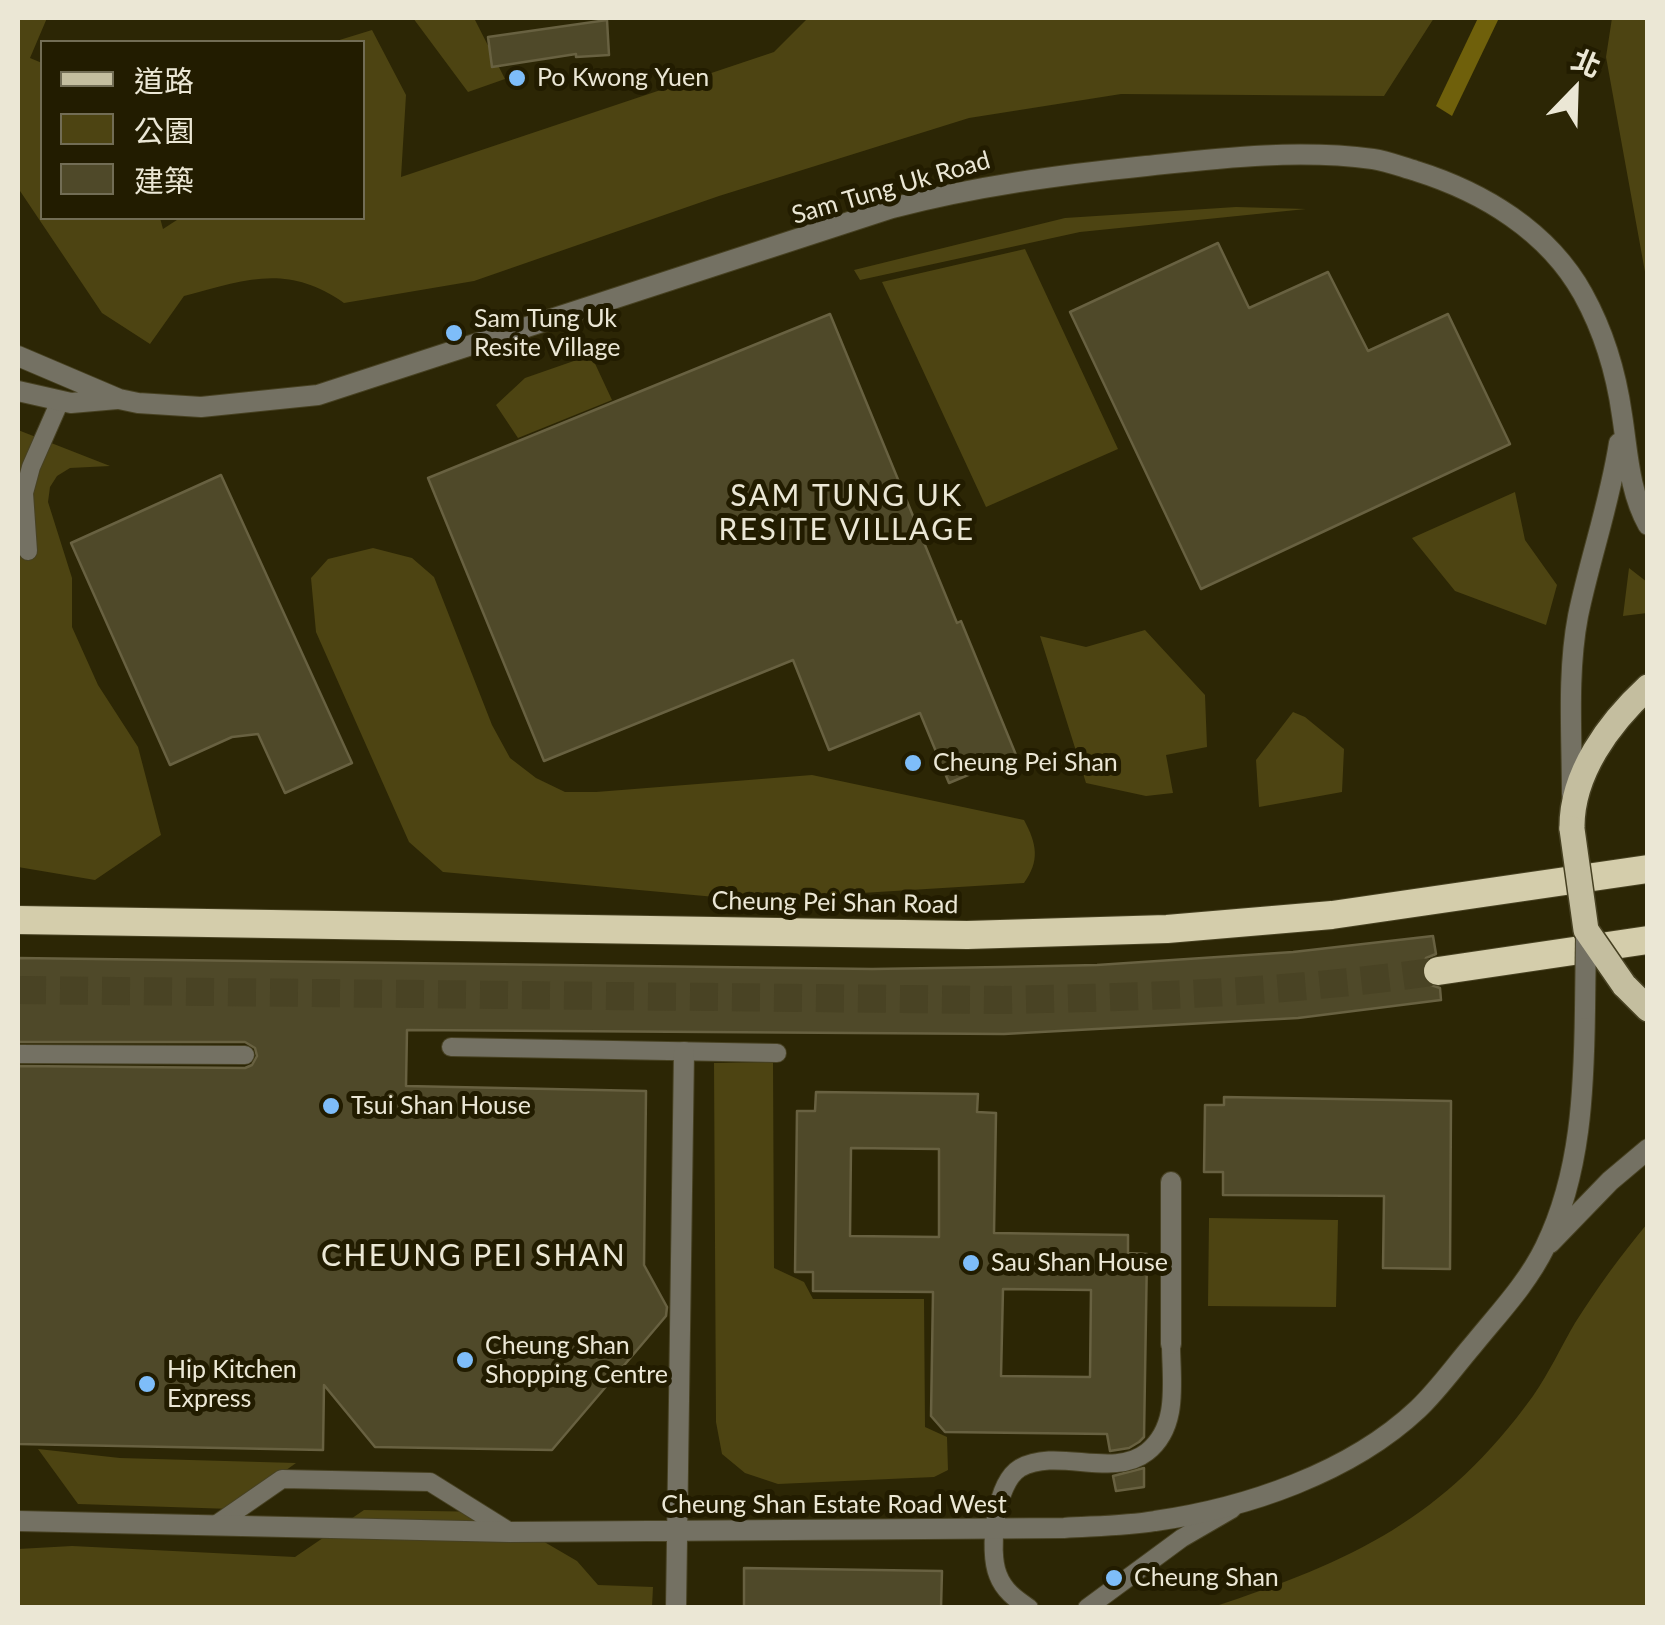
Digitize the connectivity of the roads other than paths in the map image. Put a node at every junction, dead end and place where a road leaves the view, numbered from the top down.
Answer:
1 (18, 356) edge
2 (18, 391) edge
3 (119, 399) junction
4 (60, 401) junction
5 (1622, 416) junction
6 (1648, 526) edge
7 (28, 551) dead end
8 (1648, 686) edge
9 (1572, 822) junction
10 (1648, 869) edge
11 (18, 920) edge
12 (1586, 930) junction
13 (1648, 940) edge
14 (1438, 971) tunnel mouth
15 (1648, 1009) edge
16 (451, 1047) dead end
17 (684, 1052) junction
18 (777, 1053) dead end
19 (18, 1054) edge
20 (244, 1055) dead end
21 (1648, 1149) edge
22 (1171, 1182) dead end
23 (1545, 1248) junction
24 (1171, 1344) joint
25 (1245, 1501) junction
26 (18, 1520) edge
27 (217, 1524) junction
28 (995, 1528) junction
29 (676, 1531) junction
30 (510, 1532) junction
31 (676, 1608) edge
32 (1030, 1608) edge
33 (1087, 1608) edge

1 - 3 street, Sam Tung Uk Road
2 - 4 street, Sam Tung Uk Road
3 - 4 street, Sam Tung Uk Road
3 - 5 street, Sam Tung Uk Road
4 - 7 lane
5 - 6 street, Sam Tung Uk Road
5 - 9 street, Sam Tung Uk Road
8 - 9 main road
9 - 12 main road, bridge
10 - 11 highway, Cheung Pei Shan Road
12 - 15 main road, bridge
12 - 23 street, Cheung Shan Estate Road West, bridge
13 - 14 highway
16 - 17 lane
17 - 18 lane
17 - 29 street
19 - 20 lane
21 - 23 street, Cheung Shan Estate Road West
22 - 24 street
23 - 25 street, Cheung Shan Estate Road West
24 - 28 lane
25 - 28 street, Cheung Shan Estate Road West
25 - 33 lane
26 - 27 street, Cheung Shan Estate Road West
27 - 30 street, Cheung Shan Estate Road West
27 - 30 lane
28 - 29 street, Cheung Shan Estate Road West
28 - 32 lane
29 - 30 street, Cheung Shan Estate Road West
29 - 31 street

